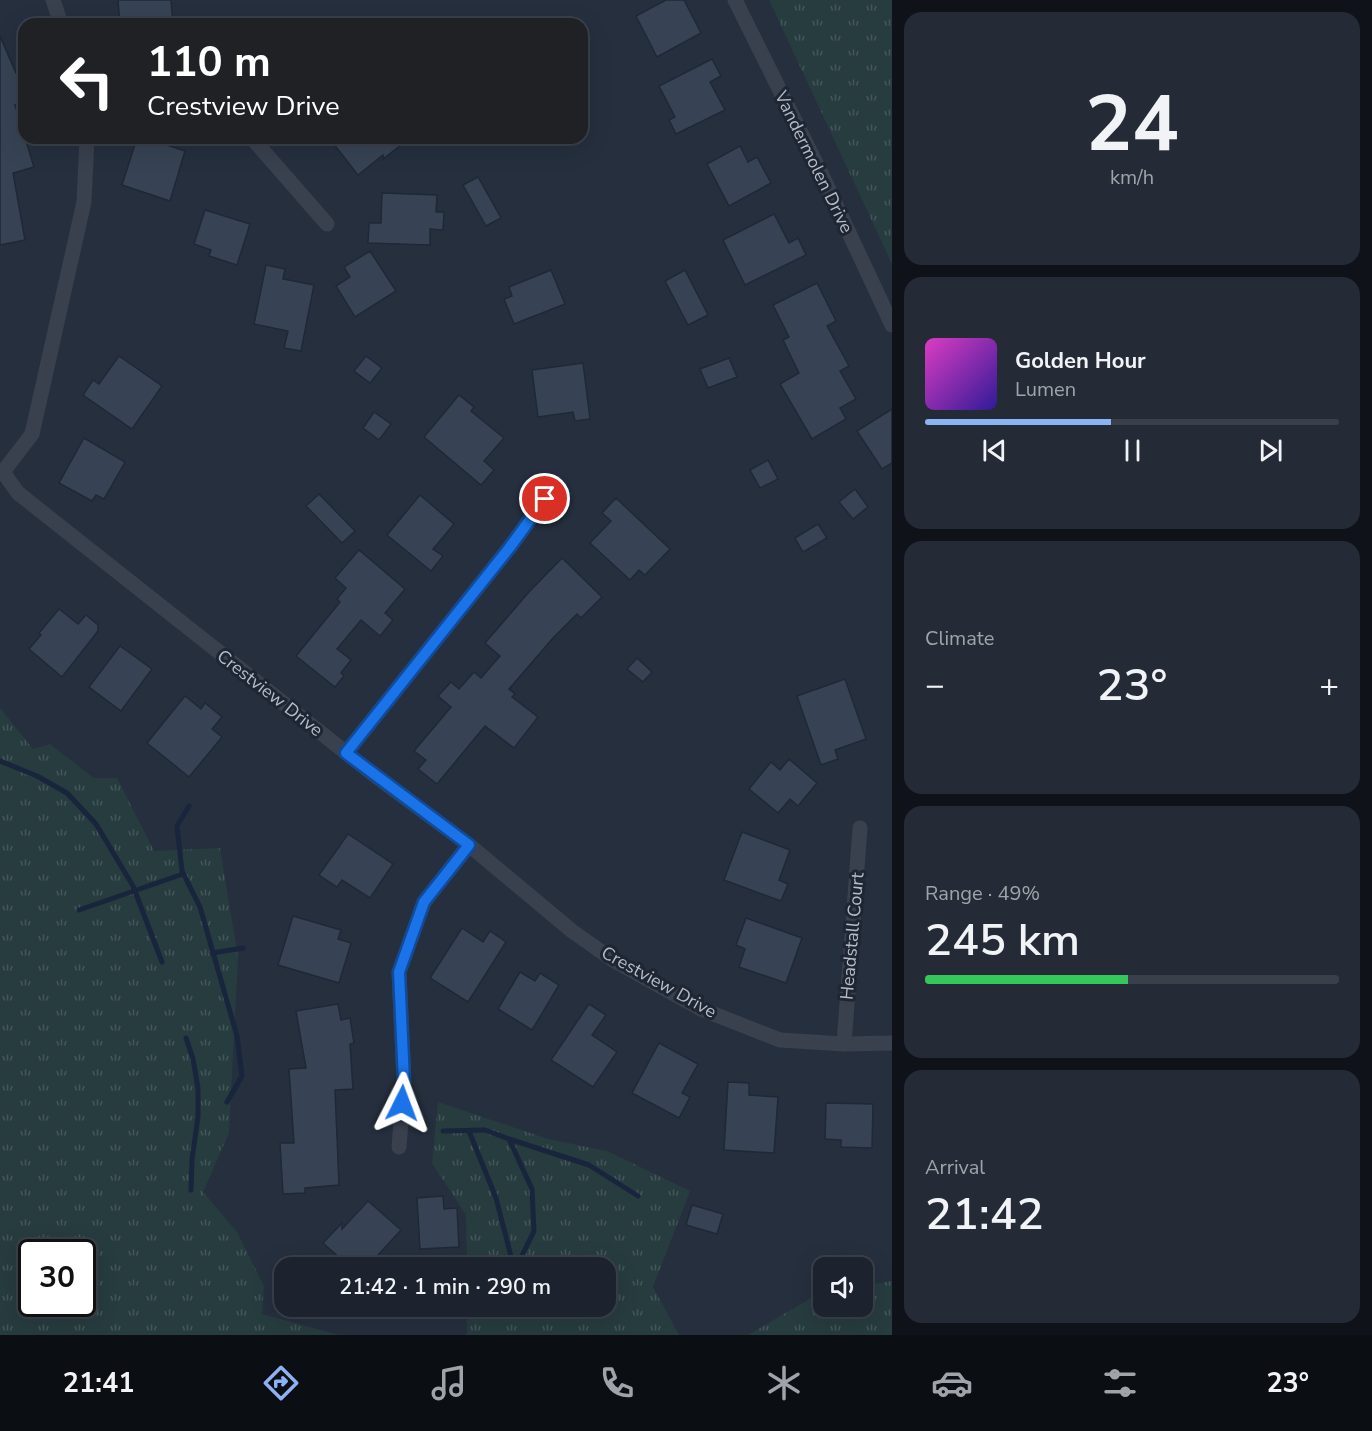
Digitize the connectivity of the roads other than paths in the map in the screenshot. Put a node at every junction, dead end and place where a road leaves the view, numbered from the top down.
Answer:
1 (53, 0) edge
2 (735, 0) edge
3 (59, 18) edge
4 (87, 144) edge
5 (257, 144) edge
6 (327, 224) dead end
7 (892, 325) edge
8 (1, 473) edge
9 (556, 483) dead end
10 (346, 753) junction
11 (860, 828) dead end
12 (469, 845) junction
13 (892, 1043) edge
14 (844, 1044) junction
15 (399, 1147) dead end

1 - 3 street
2 - 7 street, Vandermolen Drive
4 - 8 street, Crestview Drive
5 - 6 street
8 - 10 street, Crestview Drive
9 - 10 street
10 - 12 street, Crestview Drive
11 - 14 street, Headstall Court
12 - 14 street, Crestview Drive
12 - 15 street
13 - 14 street, Crestview Drive

